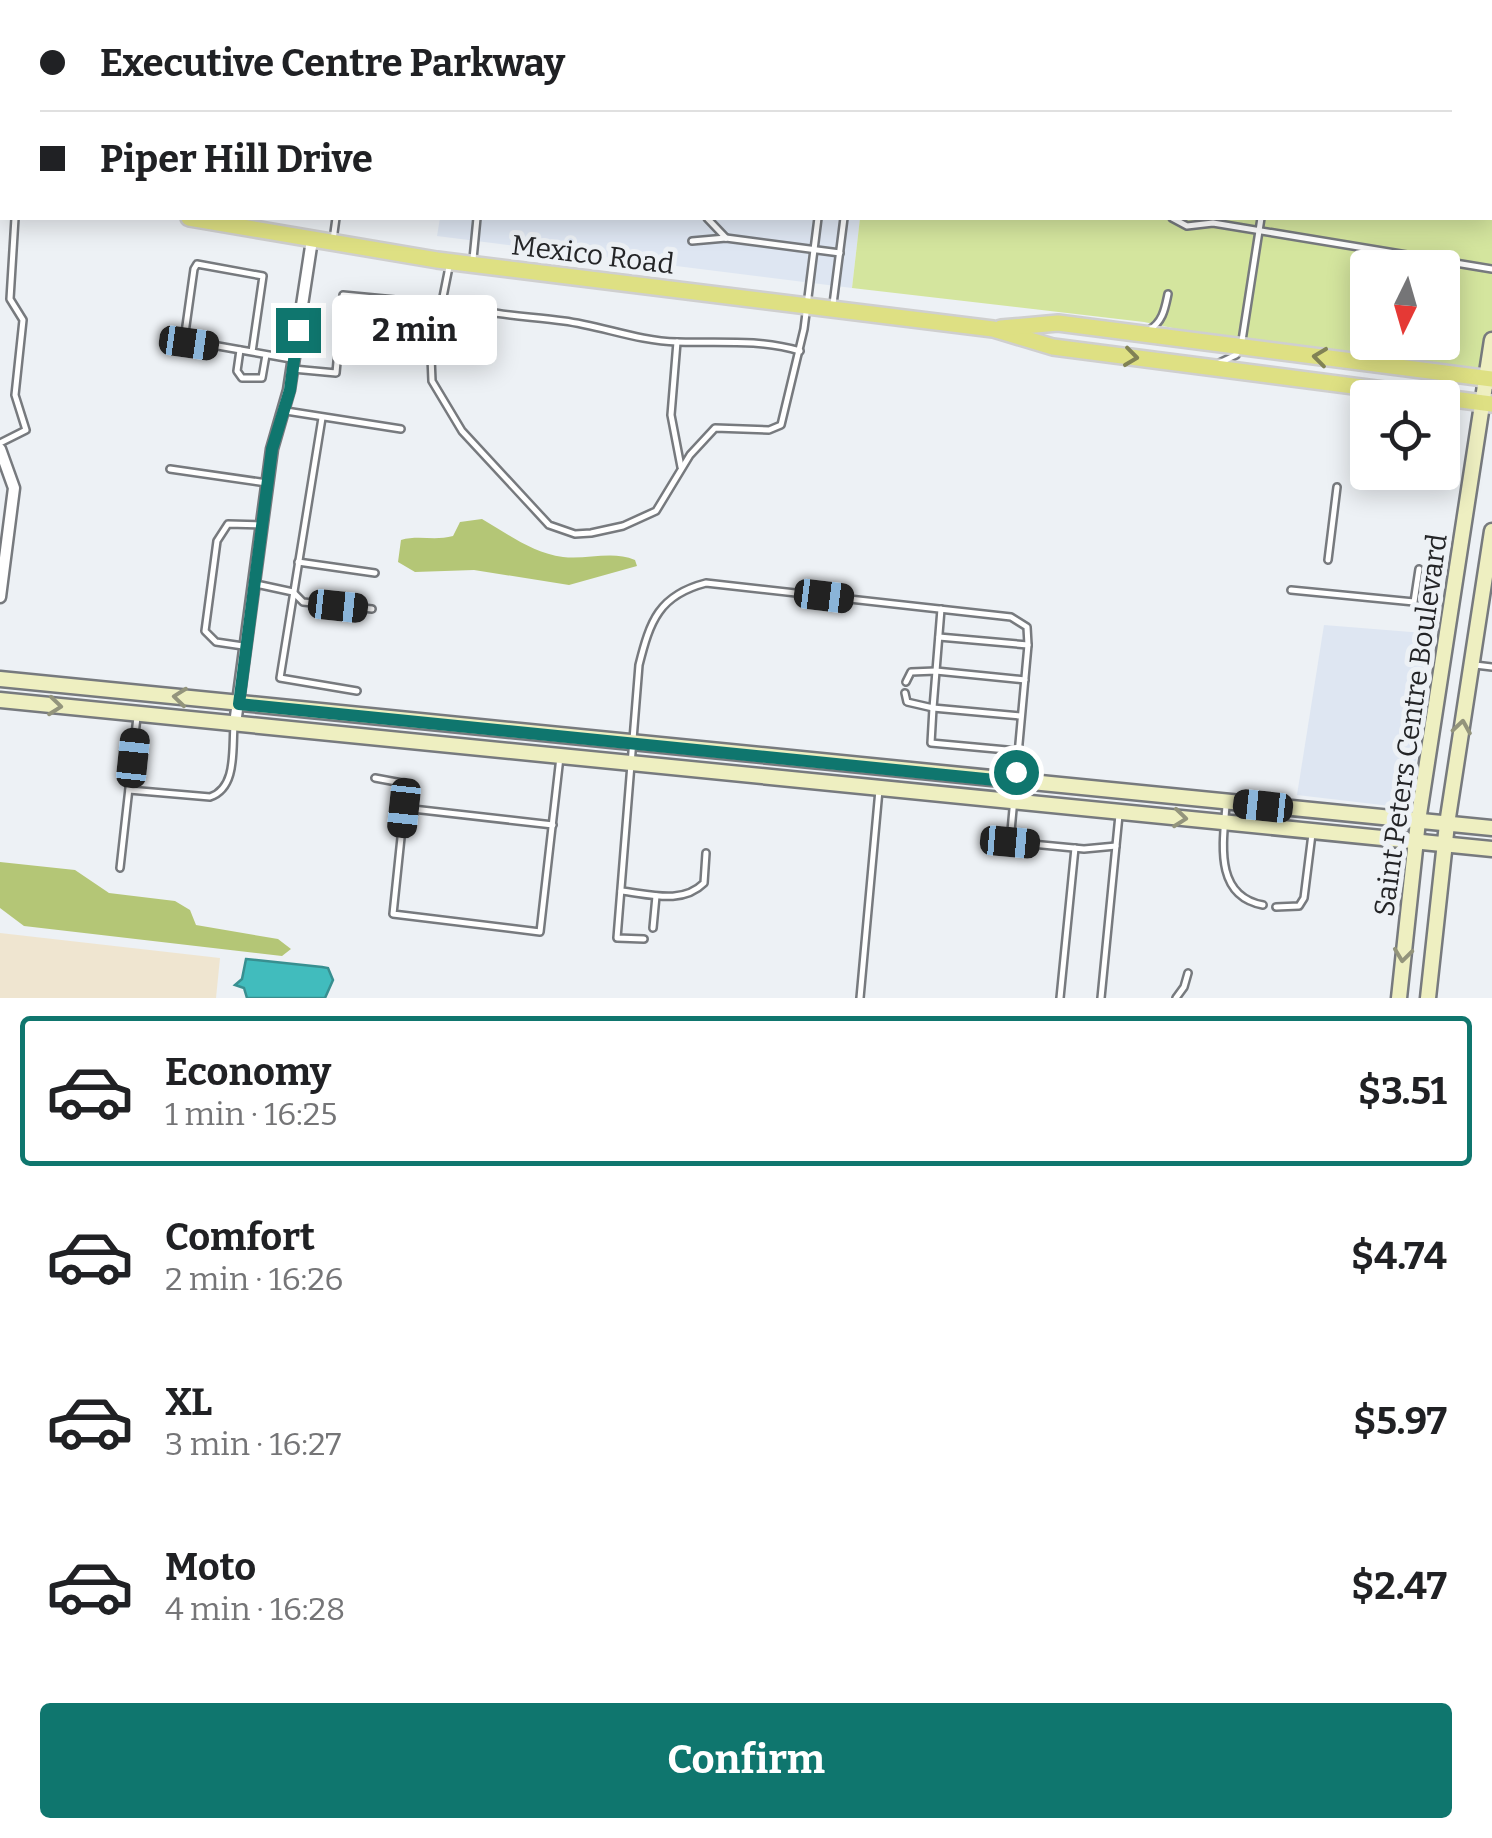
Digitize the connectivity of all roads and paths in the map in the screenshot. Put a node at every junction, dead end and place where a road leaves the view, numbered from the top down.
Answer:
1 (14, 220) edge
2 (201, 220) edge
3 (336, 220) edge
4 (477, 220) edge
5 (709, 220) edge
6 (818, 220) edge
7 (844, 220) edge
8 (1176, 220) edge
9 (1213, 220) edge
10 (1261, 220) edge
11 (1260, 232) junction
12 (726, 238) junction
13 (312, 240) junction
14 (692, 241) dead end
15 (332, 243) junction
16 (814, 249) junction
17 (840, 253) junction
18 (450, 262) junction
19 (472, 264) junction
20 (1492, 269) edge
21 (1168, 294) dead end
22 (444, 299) junction
23 (416, 302) dead end
24 (807, 306) junction
25 (832, 309) junction
26 (992, 329) junction
27 (1140, 335) junction
28 (1492, 340) edge
29 (678, 342) junction
30 (1241, 347) junction
31 (240, 350) junction
32 (800, 350) junction
33 (252, 352) junction
34 (266, 355) junction
35 (294, 364) junction
36 (1210, 367) junction
37 (1489, 379) edge
38 (1488, 403) edge
39 (283, 410) junction
40 (322, 418) junction
41 (401, 429) dead end
42 (0, 446) edge
43 (170, 469) dead end
44 (682, 470) junction
45 (267, 483) junction
46 (1337, 487) dead end
47 (262, 524) junction
48 (1492, 531) edge
49 (1491, 540) edge
50 (1328, 560) dead end
51 (298, 562) junction
52 (1418, 569) dead end
53 (375, 572) dead end
54 (254, 583) junction
55 (1291, 590) dead end
56 (293, 592) junction
57 (0, 598) edge
58 (372, 609) dead end
59 (942, 609) junction
60 (939, 637) junction
61 (1028, 645) junction
62 (246, 647) junction
63 (1472, 664) junction
64 (1492, 667) edge
65 (936, 672) junction
66 (0, 679) edge
67 (1024, 680) junction
68 (906, 682) dead end
69 (356, 691) dead end
70 (905, 693) dead end
71 (0, 700) edge
72 (239, 704) junction
73 (933, 708) junction
74 (138, 714) junction
75 (1020, 716) junction
76 (235, 724) junction
77 (634, 743) junction
78 (1018, 751) junction
79 (560, 754) junction
80 (633, 762) junction
81 (375, 778) dead end
82 (1015, 782) junction
83 (879, 787) junction
84 (129, 790) junction
85 (1014, 801) junction
86 (1226, 802) junction
87 (404, 808) junction
88 (1119, 812) junction
89 (1418, 821) junction
90 (1224, 823) junction
91 (1447, 824) junction
92 (552, 825) junction
93 (1492, 828) edge
94 (1312, 832) junction
95 (1416, 843) junction
96 (1444, 845) junction
97 (1116, 846) junction
98 (1075, 848) junction
99 (1492, 850) edge
100 (706, 854) dead end
101 (120, 868) dead end
102 (621, 891) junction
103 (656, 895) junction
104 (1263, 906) dead end
105 (1276, 907) dead end
106 (653, 928) dead end
107 (644, 939) dead end
108 (1188, 973) dead end
109 (860, 998) edge
110 (1060, 998) edge
111 (1101, 998) edge
112 (1176, 998) edge
113 (1398, 998) edge
114 (1428, 998) edge

1 - 42 lane
2 - 13 main road, Mexico Road
3 - 15 lane
4 - 19 lane
5 - 12 lane
6 - 16 lane
7 - 17 lane
8 - 9 lane
9 - 11 lane
10 - 11 lane
11 - 20 lane
11 - 30 lane
12 - 14 lane
12 - 16 lane
13 - 15 main road, Mexico Road
13 - 35 street
15 - 18 main road, Mexico Road
16 - 17 lane
16 - 24 lane
17 - 25 lane
18 - 19 main road, Mexico Road
18 - 22 lane
19 - 24 main road, Mexico Road
21 - 27 lane
22 - 29 lane
22 - 44 lane
23 - 35 lane
24 - 25 main road, Mexico Road
24 - 32 lane
25 - 26 main road, Mexico Road
26 - 27 main road, Mexico Road
26 -> 36 main road, Mexico Road
27 - 30 main road, Mexico Road
28 - 37 street, Saint Peters Centre Boulevard
29 - 32 lane
29 - 44 lane
30 - 36 lane
37 -> 30 main road, Mexico Road
31 - 33 lane
31 - 33 lane
31 - 34 lane
32 - 44 lane
33 - 34 lane
34 - 35 lane
35 - 39 street
36 - 38 main road, Mexico Road
37 - 38 street, Saint Peters Centre Boulevard
38 - 89 street, Saint Peters Centre Boulevard
39 - 40 lane
39 - 45 street
40 - 41 lane
40 - 51 lane
42 - 57 street
43 - 45 lane
45 - 47 street
46 - 50 lane
47 - 54 street
47 - 62 lane
48 - 49 street, Saint Peters Centre Boulevard
49 - 63 street, Saint Peters Centre Boulevard
51 - 53 lane
51 - 56 lane
52 - 55 lane
54 - 56 lane
54 - 62 street
56 - 58 lane
56 - 69 lane
59 - 60 lane
59 - 61 lane
59 - 77 lane
60 - 61 lane
60 - 65 lane
61 - 67 lane
62 - 72 street
63 - 64 lane
91 -> 63 street, Saint Peters Centre Boulevard
65 - 67 lane
65 - 68 lane
65 - 73 lane
72 -> 66 street
67 - 75 lane
70 - 73 lane
71 -> 74 street
72 - 76 street
72 - 77 street
73 - 75 lane
73 - 78 lane
74 - 76 street
74 - 84 lane
75 - 78 lane
76 - 79 street
76 - 84 lane
77 - 80 lane
77 - 82 street
78 - 82 lane
79 - 80 street
79 - 92 lane
80 - 83 street
80 - 102 lane
81 - 87 lane
82 - 85 lane
82 - 86 street
83 - 85 street
83 - 109 lane
84 - 101 lane
85 - 88 street
85 - 98 lane
86 - 89 street
86 - 90 lane
87 - 92 lane
87 - 92 lane
88 -> 90 street
88 - 97 lane
89 - 91 street
89 - 95 street, Saint Peters Centre Boulevard
90 - 94 street
90 - 104 lane
91 - 93 street
91 - 96 street, Saint Peters Centre Boulevard
94 - 95 street
94 - 105 lane
95 - 96 street
95 -> 113 street, Saint Peters Centre Boulevard
96 - 99 street
96 - 114 street, Saint Peters Centre Boulevard
97 - 98 lane
97 - 111 lane
98 - 110 lane
100 - 103 lane
102 - 103 lane
102 - 107 lane
103 - 106 lane
108 - 112 lane

